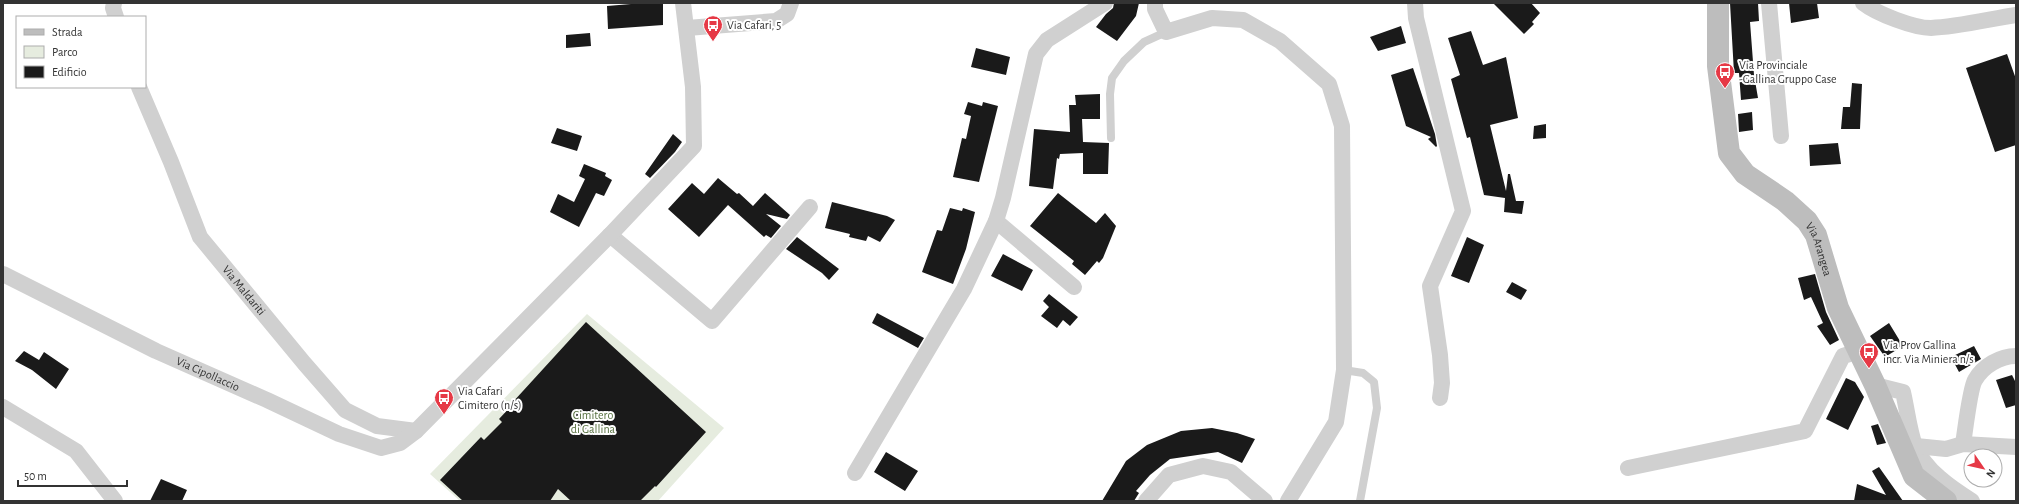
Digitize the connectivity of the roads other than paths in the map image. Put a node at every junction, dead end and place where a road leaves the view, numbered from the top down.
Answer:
1 (114, 3) edge
2 (683, 3) edge
3 (791, 3) edge
4 (1105, 3) edge
5 (1154, 3) edge
6 (1415, 3) edge
7 (1718, 3) edge
8 (1769, 3) edge
9 (1863, 3) edge
10 (2016, 15) edge
11 (116, 16) edge
12 (687, 28) junction
13 (1166, 32) junction
14 (139, 88) edge
15 (1781, 136) dead end
16 (1111, 138) dead end
17 (810, 207) dead end
18 (996, 221) junction
19 (610, 236) junction
20 (3, 274) edge
21 (1074, 287) dead end
22 (1859, 351) junction
23 (2016, 356) edge
24 (1344, 370) junction
25 (1876, 385) junction
26 (1440, 398) dead end
27 (3, 407) edge
28 (416, 431) junction
29 (1962, 444) junction
30 (1916, 446) junction
31 (2016, 447) edge
32 (1628, 468) dead end
33 (855, 473) dead end
34 (115, 501) edge
35 (1146, 501) edge
36 (1265, 501) edge
37 (1288, 501) edge
38 (1360, 501) edge
39 (1946, 501) edge
40 (1972, 501) edge

1 - 11 street
2 - 12 street, Via Cipollaccio
3 - 12 street
4 - 18 street
5 - 13 street
6 - 26 street
7 - 22 street, Via Arangea
8 - 15 street
9 - 10 street
12 - 19 street, Via Cipollaccio
13 - 16 lane
13 - 24 street
14 - 28 street, Via Maldariti
17 - 19 street
18 - 21 street
18 - 33 street
19 - 28 street, Via Cipollaccio
20 - 28 street, Via Cipollaccio
22 - 25 street, Via Arangea
22 - 32 street
23 - 29 street
24 - 37 street
24 - 38 lane
25 - 30 street
25 - 39 street, Via Arangea
27 - 34 street
29 - 30 street
29 - 31 street
30 - 40 street
35 - 36 street

